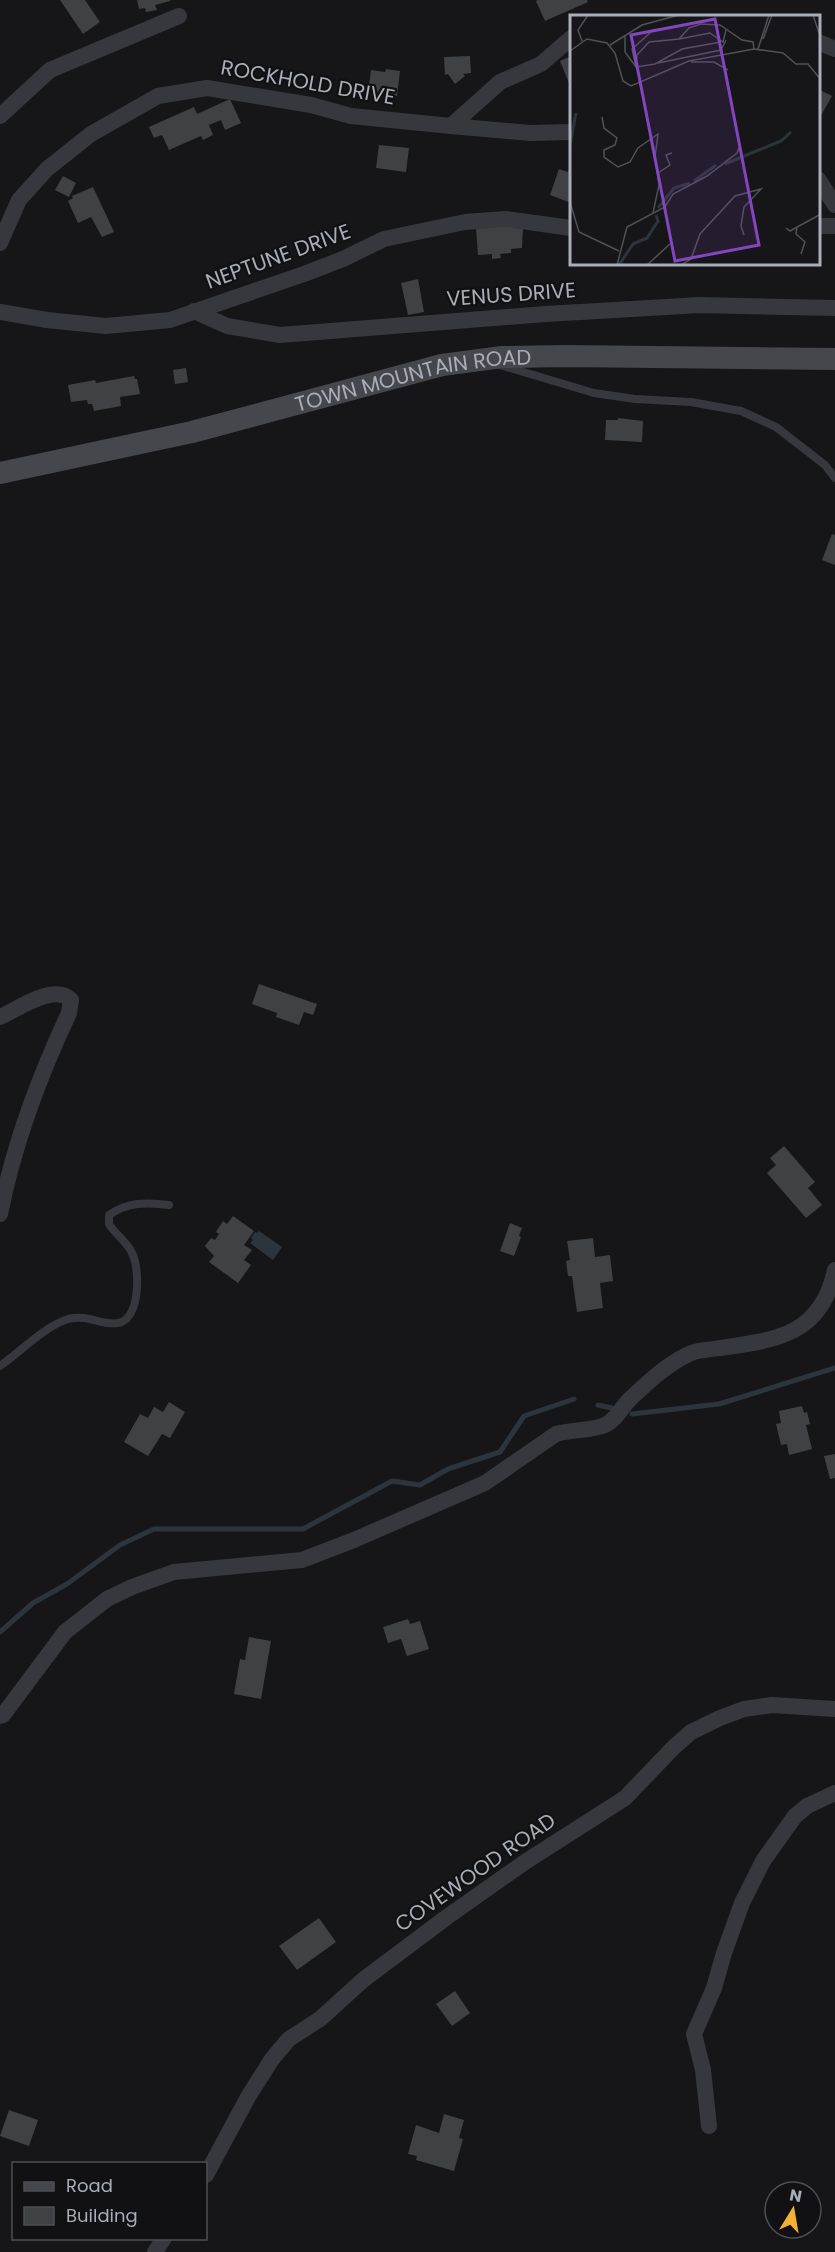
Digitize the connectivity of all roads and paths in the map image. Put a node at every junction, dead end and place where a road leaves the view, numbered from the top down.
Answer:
1 (179, 15) dead end
2 (570, 39) edge
3 (820, 42) edge
4 (835, 50) edge
5 (0, 116) edge
6 (451, 126) junction
7 (570, 132) edge
8 (820, 182) edge
9 (835, 205) edge
10 (570, 228) edge
11 (0, 243) edge
12 (835, 308) edge
13 (194, 311) junction
14 (0, 312) edge
15 (483, 359) junction
16 (835, 359) edge
17 (0, 473) edge
18 (835, 478) edge
19 (0, 1017) edge
20 (169, 1205) dead end
21 (0, 1214) edge
22 (835, 1270) edge
23 (0, 1366) edge
24 (835, 1709) edge
25 (0, 1716) edge
26 (835, 1793) edge
27 (709, 2126) dead end
28 (207, 2173) edge

1 - 5 street
2 - 6 street
3 - 4 street
6 - 7 street, ROCKHOLD DRIVE
6 - 11 street, ROCKHOLD DRIVE
8 - 9 street
10 - 13 street, NEPTUNE DRIVE
12 - 13 street, VENUS DRIVE
13 - 14 street, NEPTUNE DRIVE
15 - 16 main road, TOWN MOUNTAIN ROAD
15 - 17 main road, TOWN MOUNTAIN ROAD
15 - 18 lane
19 - 21 street
20 - 23 lane
22 - 25 street
24 - 28 street, COVEWOOD ROAD
26 - 27 street

